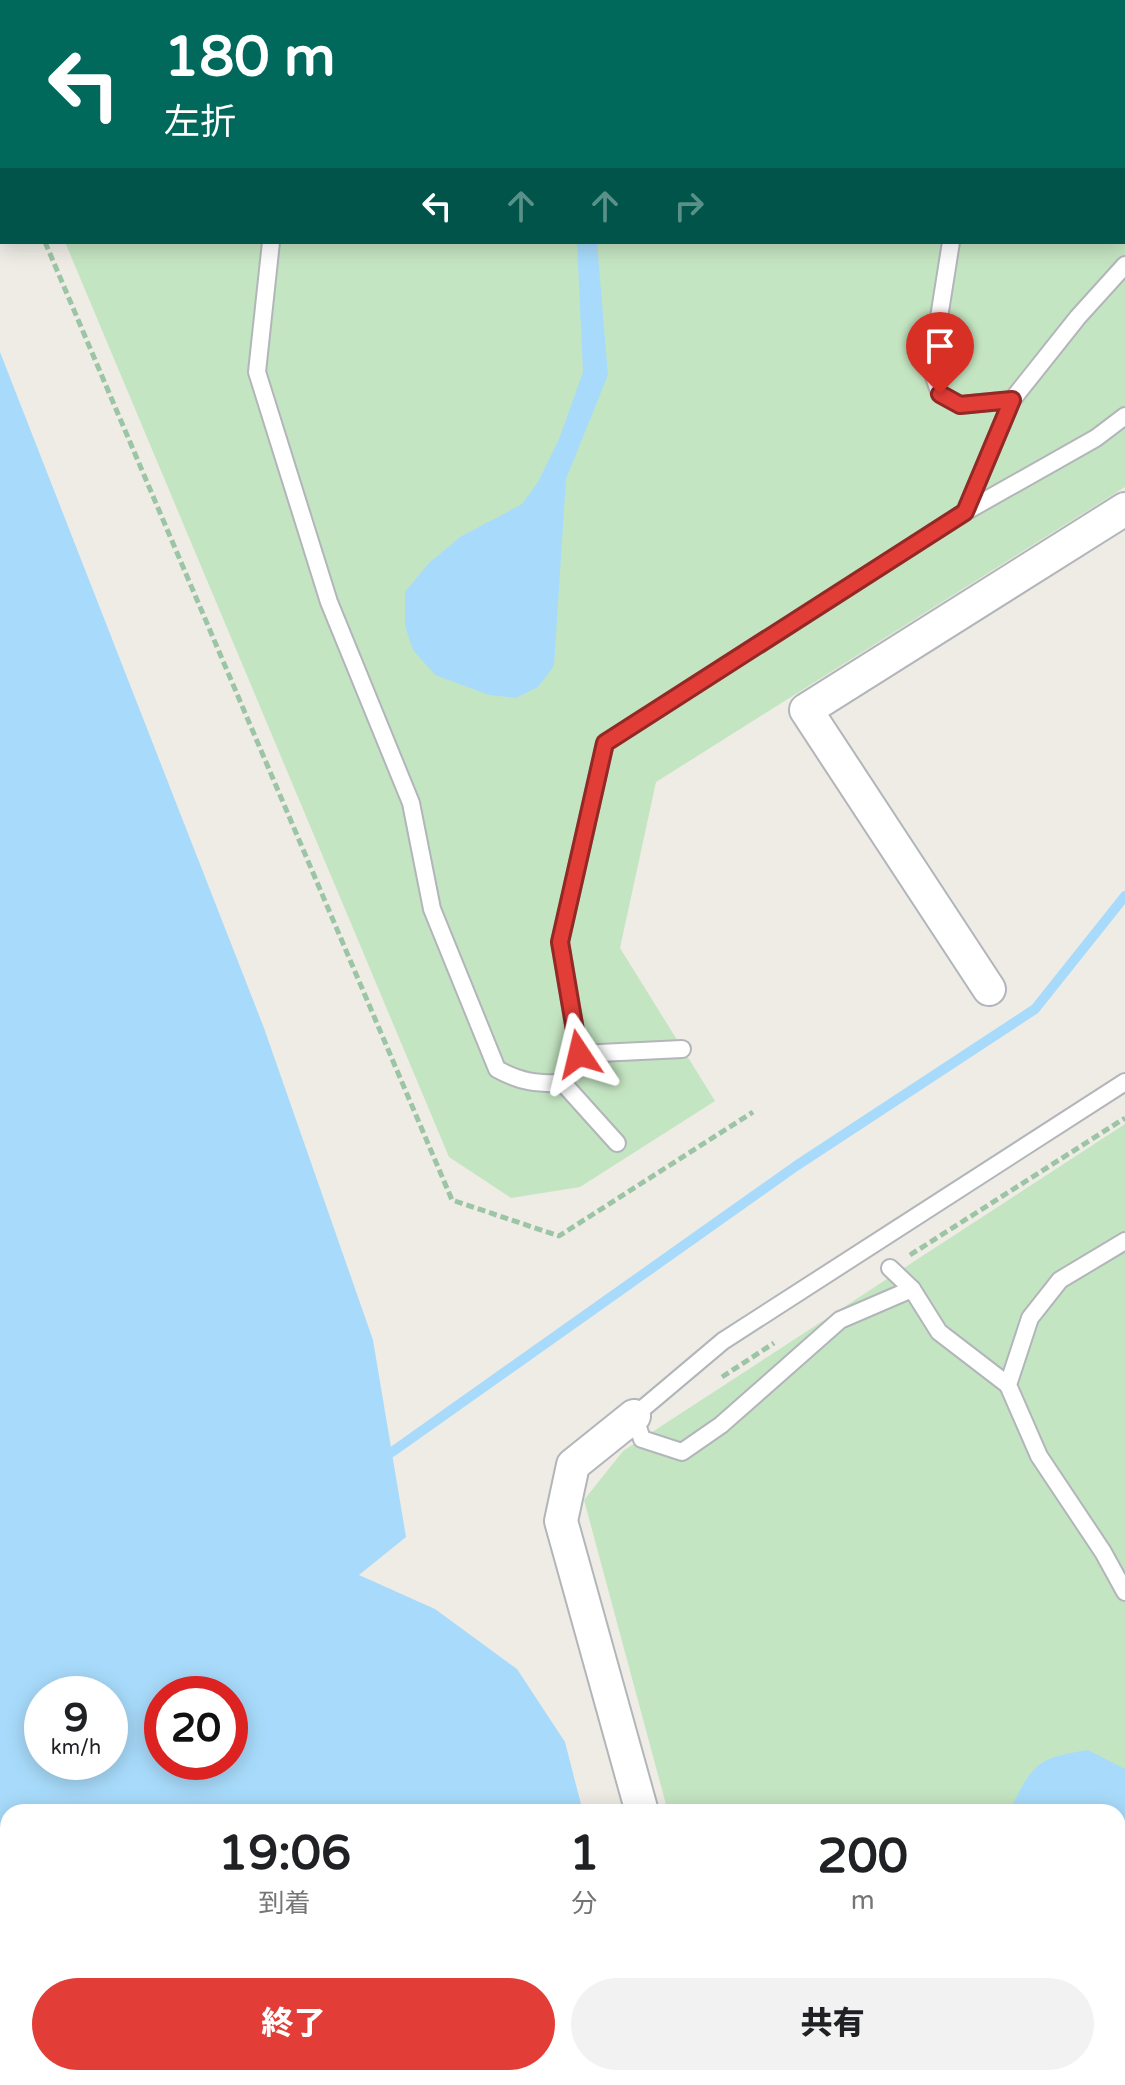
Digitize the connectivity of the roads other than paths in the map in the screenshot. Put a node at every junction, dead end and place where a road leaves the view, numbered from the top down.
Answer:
1 (271, 244) edge
2 (951, 244) edge
3 (1125, 265) edge
4 (1012, 400) junction
5 (1125, 416) edge
6 (1125, 509) edge
7 (965, 512) junction
8 (989, 989) dead end
9 (682, 1049) dead end
10 (579, 1054) junction
11 (1125, 1082) edge
12 (563, 1083) junction
13 (617, 1143) dead end
14 (1125, 1241) edge
15 (890, 1268) dead end
16 (912, 1289) junction
17 (1008, 1385) junction
18 (634, 1416) junction
19 (1125, 1592) edge
20 (640, 1804) edge

1 - 12 lane
2 - 4 lane
3 - 4 lane
4 - 7 lane
5 - 7 lane
6 - 8 street
7 - 10 lane
9 - 10 lane
10 - 12 lane
11 - 18 lane
12 - 13 lane
14 - 17 lane
15 - 16 lane
16 - 17 lane
16 - 18 lane
17 - 19 lane
18 - 20 street

